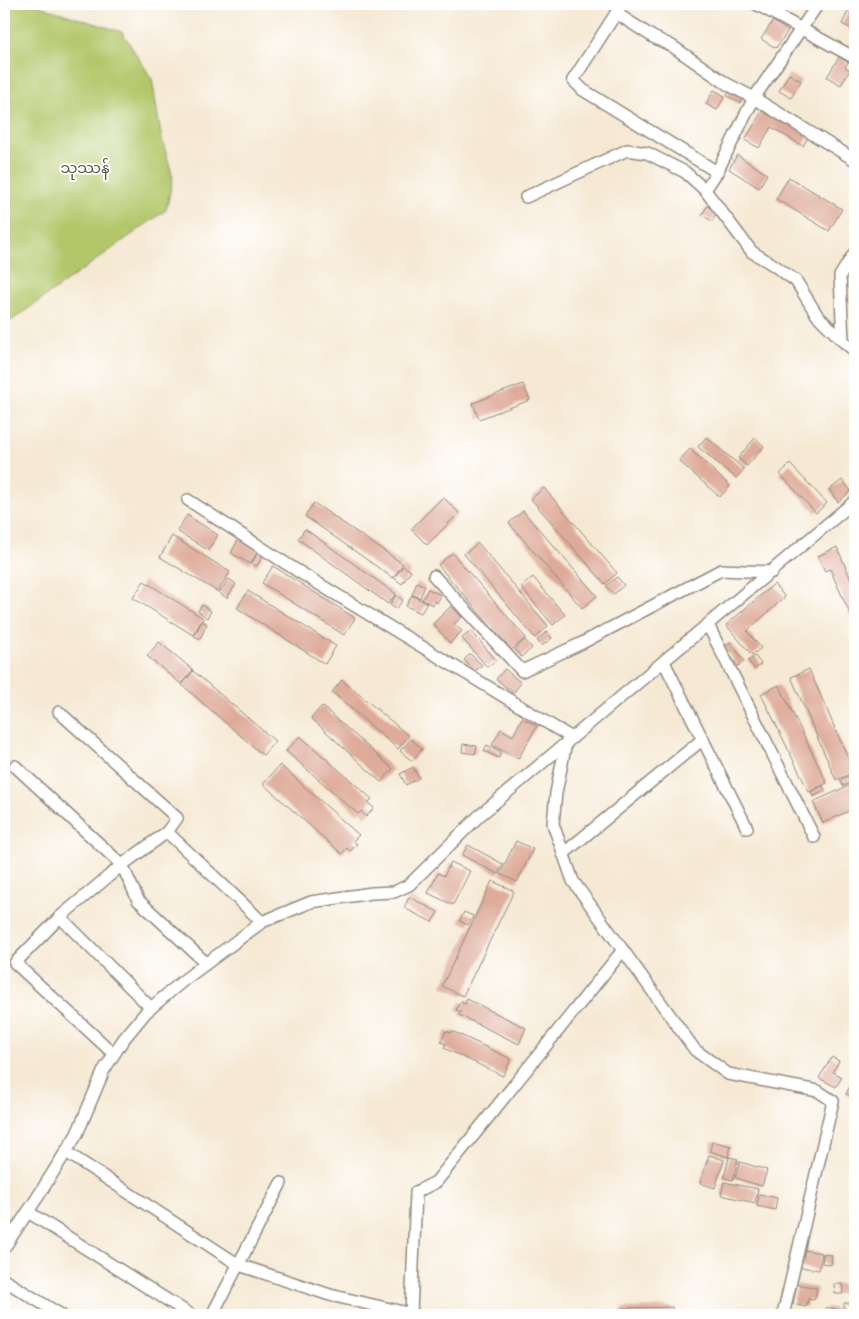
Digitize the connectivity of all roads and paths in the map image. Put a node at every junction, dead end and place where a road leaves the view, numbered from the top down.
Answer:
1 (756, 4) edge
2 (818, 4) edge
3 (619, 8) edge
4 (800, 29) junction
5 (855, 58) edge
6 (754, 98) junction
7 (855, 160) edge
8 (717, 172) junction
9 (705, 190) junction
10 (526, 197) dead end
11 (855, 252) edge
12 (843, 341) junction
13 (855, 350) edge
14 (188, 500) dead end
15 (855, 501) edge
16 (772, 572) junction
17 (434, 576) dead end
18 (708, 625) junction
19 (664, 662) junction
20 (59, 712) dead end
21 (702, 739) junction
22 (569, 741) junction
23 (15, 766) dead end
24 (747, 828) dead end
25 (167, 832) junction
26 (814, 837) dead end
27 (563, 854) junction
28 (122, 865) junction
29 (60, 917) junction
30 (262, 922) junction
31 (623, 950) junction
32 (206, 963) junction
33 (151, 1008) junction
34 (114, 1054) junction
35 (66, 1152) junction
36 (280, 1182) dead end
37 (28, 1212) junction
38 (4, 1248) edge
39 (238, 1265) junction
40 (4, 1280) edge
41 (61, 1315) edge
42 (191, 1315) edge
43 (212, 1315) edge
44 (414, 1315) edge
45 (783, 1315) edge

1 - 4 street
2 - 4 street
3 - 6 street
3 - 8 street
4 - 5 street
4 - 6 street
6 - 7 street
6 - 8 street
8 - 9 street
9 - 10 street
9 - 12 street
11 - 12 street
12 - 13 street
14 - 22 street
15 - 16 street
16 - 17 street
16 - 18 street
18 - 19 street
18 - 26 street
19 - 21 street
19 - 22 street
20 - 25 street
21 - 24 street
21 - 27 street
22 - 27 street
22 - 30 street
23 - 28 street
25 - 28 street
25 - 30 street
27 - 31 street
28 - 29 street
28 - 32 street
29 - 33 street
29 - 34 street
30 - 32 street
31 - 44 street
31 - 45 street
32 - 33 street
33 - 34 street
34 - 35 street
35 - 37 street
35 - 39 street
36 - 39 street
37 - 38 street
37 - 42 street
39 - 43 street
39 - 44 street
40 - 41 street

